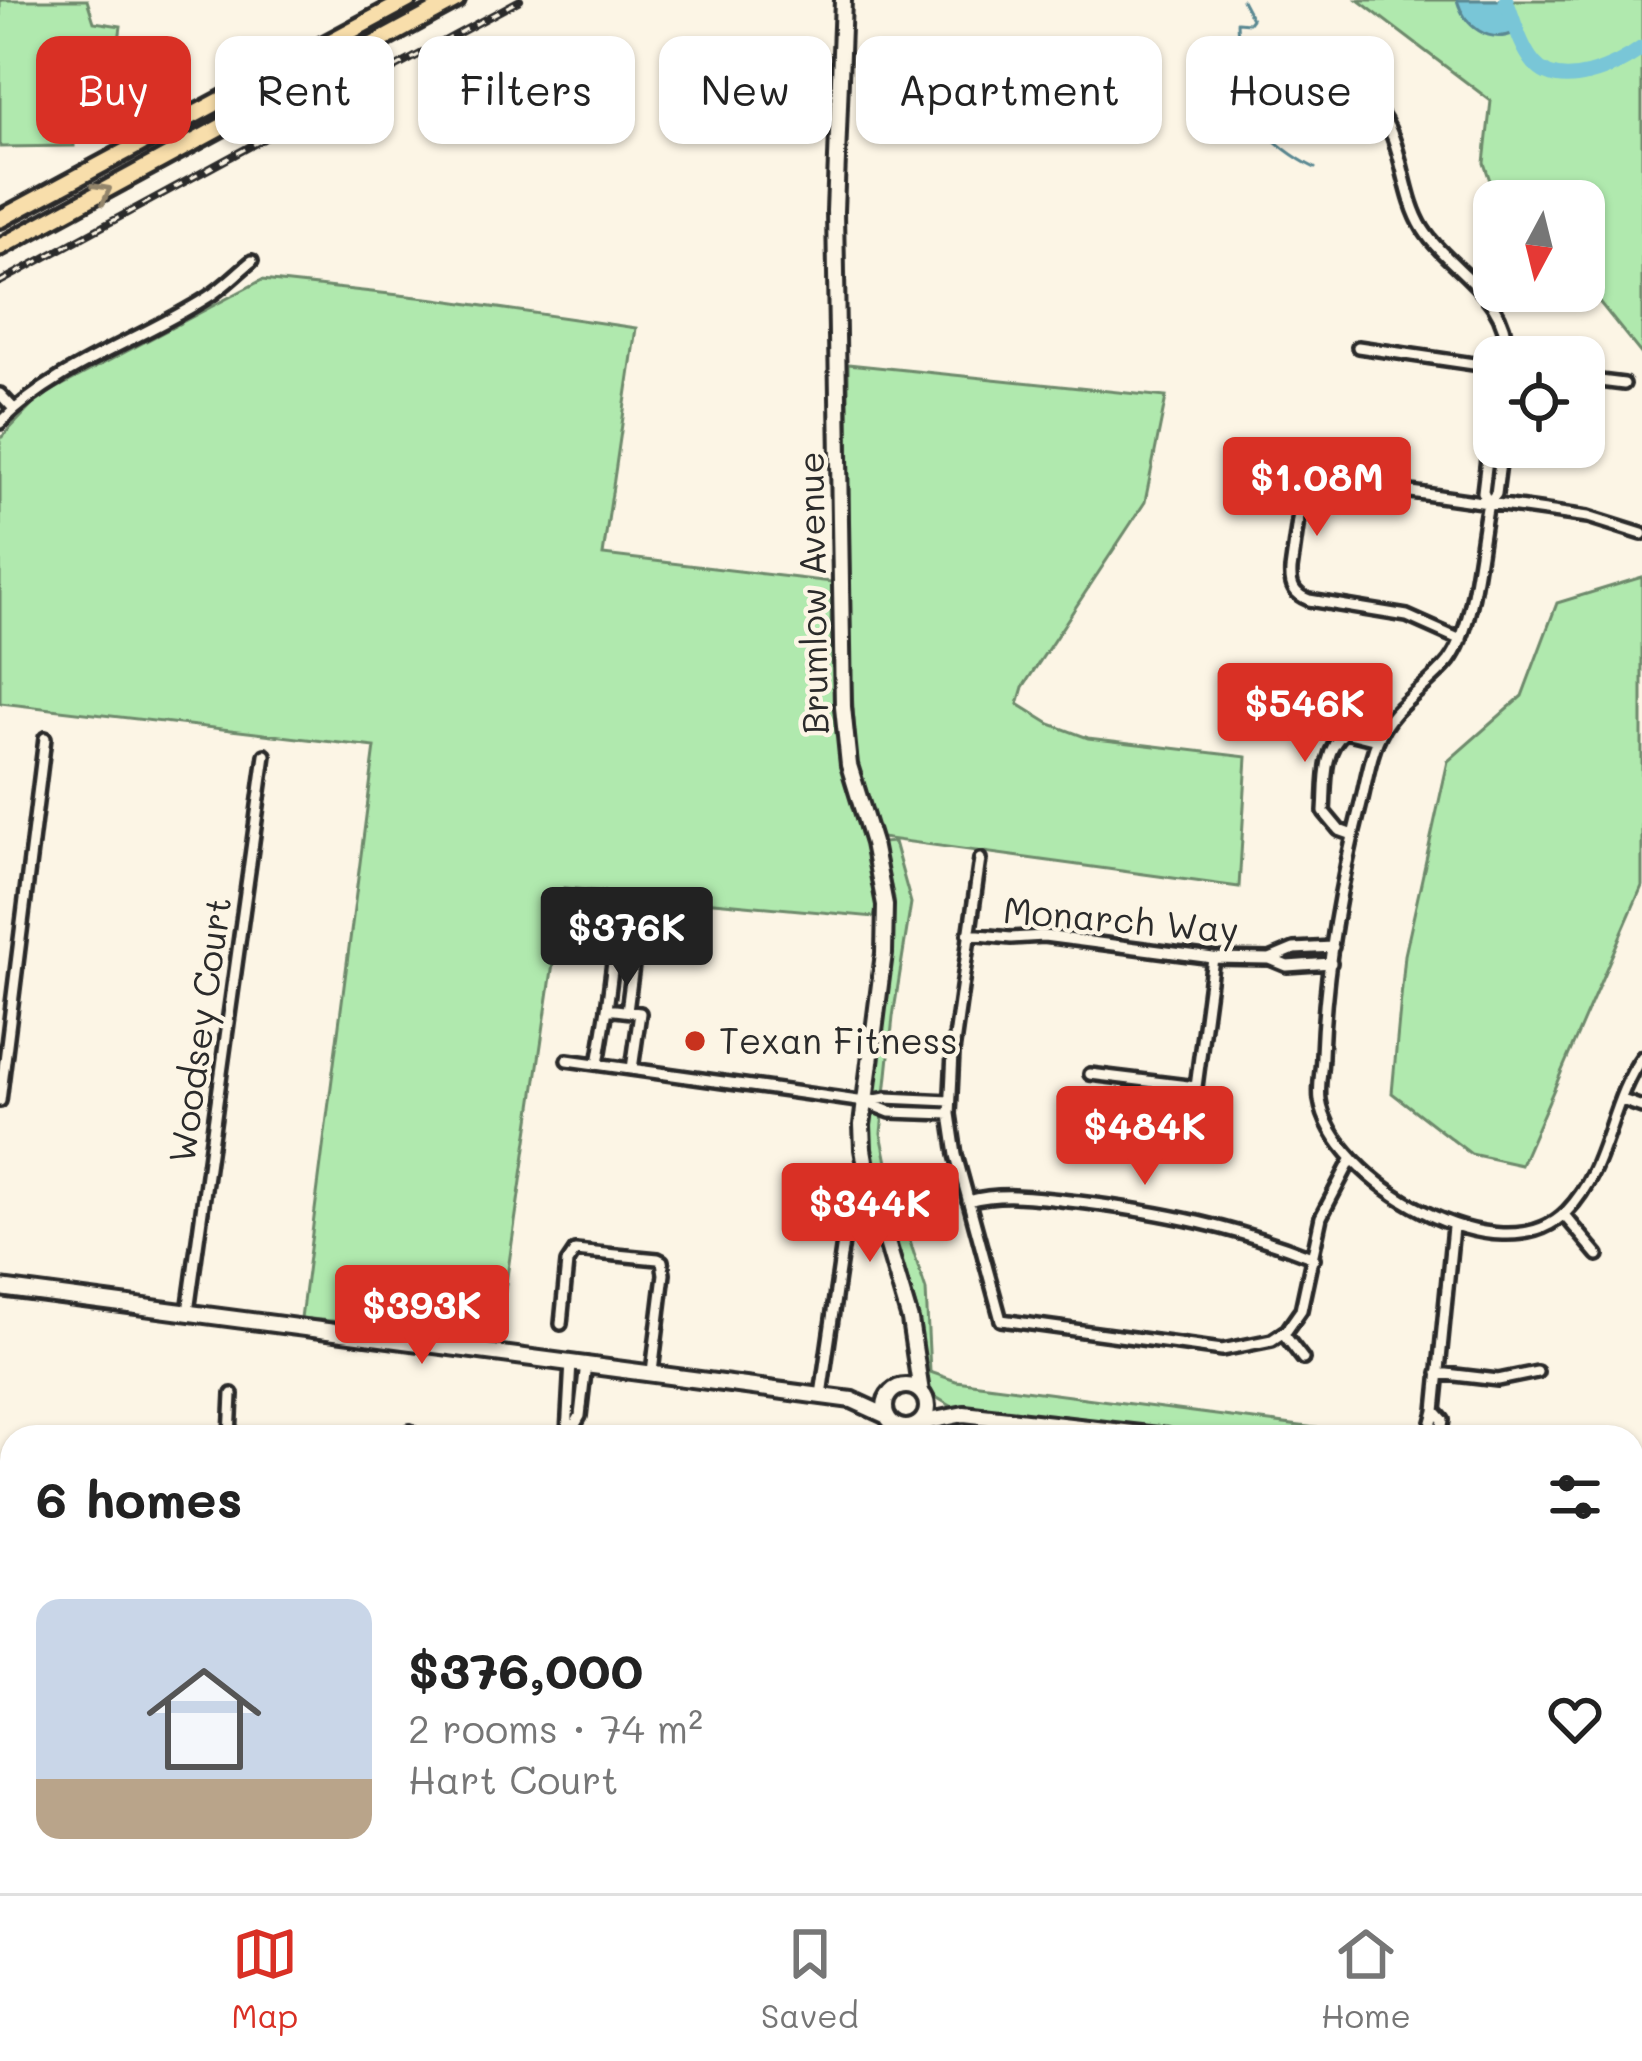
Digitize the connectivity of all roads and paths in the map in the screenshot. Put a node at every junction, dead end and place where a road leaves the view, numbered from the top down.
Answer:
1 (408, 0) edge
2 (456, 0) edge
3 (843, 0) edge
4 (1394, 144) edge
5 (0, 219) edge
6 (0, 248) edge
7 (252, 261) dead end
8 (1503, 336) edge
9 (1358, 347) dead end
10 (1473, 365) edge
11 (1605, 382) edge
12 (1624, 384) dead end
13 (0, 394) edge
14 (14, 410) junction
15 (0, 423) edge
16 (1487, 468) edge
17 (1499, 468) edge
18 (1488, 503) junction
19 (1642, 534) edge
20 (1461, 640) junction
21 (45, 738) dead end
22 (1377, 740) junction
23 (265, 754) dead end
24 (1353, 836) junction
25 (980, 859) dead end
26 (968, 934) junction
27 (1333, 947) junction
28 (1213, 958) junction
29 (1270, 958) junction
30 (1331, 963) junction
31 (607, 1009) junction
32 (627, 1011) junction
33 (1642, 1057) edge
34 (567, 1060) dead end
35 (598, 1064) junction
36 (632, 1069) junction
37 (1090, 1074) dead end
38 (0, 1100) edge
39 (1622, 1100) junction
40 (950, 1101) junction
41 (865, 1102) junction
42 (1642, 1107) edge
43 (950, 1114) junction
44 (1352, 1157) junction
45 (868, 1178) junction
46 (968, 1201) junction
47 (1564, 1215) junction
48 (1454, 1227) junction
49 (1598, 1256) dead end
50 (1314, 1258) junction
51 (0, 1288) edge
52 (188, 1312) junction
53 (562, 1324) dead end
54 (1282, 1333) junction
55 (912, 1343) junction
56 (1303, 1359) dead end
57 (579, 1363) junction
58 (652, 1372) junction
59 (1537, 1372) dead end
60 (1438, 1373) junction
61 (894, 1390) junction
62 (232, 1394) dead end
63 (923, 1394) junction
64 (821, 1395) junction
65 (851, 1400) junction
66 (1435, 1412) junction
67 (964, 1414) junction
68 (231, 1425) edge
69 (570, 1425) edge
70 (892, 1425) edge
71 (918, 1425) edge
72 (928, 1425) edge
73 (1061, 1425) edge
74 (1431, 1425) edge
75 (1442, 1425) edge

1 - 5 main road
6 -> 2 main road
3 - 41 main road, Brumlow Avenue
4 - 8 street
7 - 14 street
9 - 10 street
11 - 12 street
13 - 14 street
14 - 15 street
16 - 18 street
17 - 18 street
18 - 19 street
18 - 20 street
18 - 20 street
20 - 22 street
21 - 38 street
22 - 24 street
22 - 24 street
23 - 52 street, Woodsey Court
24 - 27 street
25 - 26 street
26 - 28 street, Monarch Way
26 - 40 street
27 - 29 street, Monarch Way
27 - 30 street
28 - 29 street, Monarch Way
28 - 37 street
29 - 30 street, Monarch Way
30 - 44 street
31 - 32 street
31 - 32 street
31 - 35 street
32 - 36 street
33 - 39 street
34 - 35 street
35 - 36 street
36 - 41 street
39 - 42 street
39 - 47 street
40 - 41 street
40 - 43 street
41 - 43 street
41 - 45 main road, Brumlow Avenue
43 - 46 street
44 - 48 street
44 - 50 street
45 - 55 main road, Brumlow Avenue
45 - 64 street, Brumlow Avenue
46 - 50 street
46 - 54 street
47 - 48 street
47 - 49 street
48 - 60 street
50 - 54 street
51 - 52 main road
52 - 57 main road
53 - 58 street
54 - 56 street
55 - 61 main road, Brumlow Avenue
55 - 63 main road, Brumlow Avenue
57 - 58 main road
57 - 69 street
58 - 64 main road
59 - 60 street
60 - 66 street
61 - 63 main road
61 - 65 main road
61 - 70 main road
62 - 68 street
63 - 67 main road
63 - 71 main road
64 - 65 main road
65 - 70 main road
66 - 74 street
66 - 75 street
67 - 72 main road
67 - 73 main road

